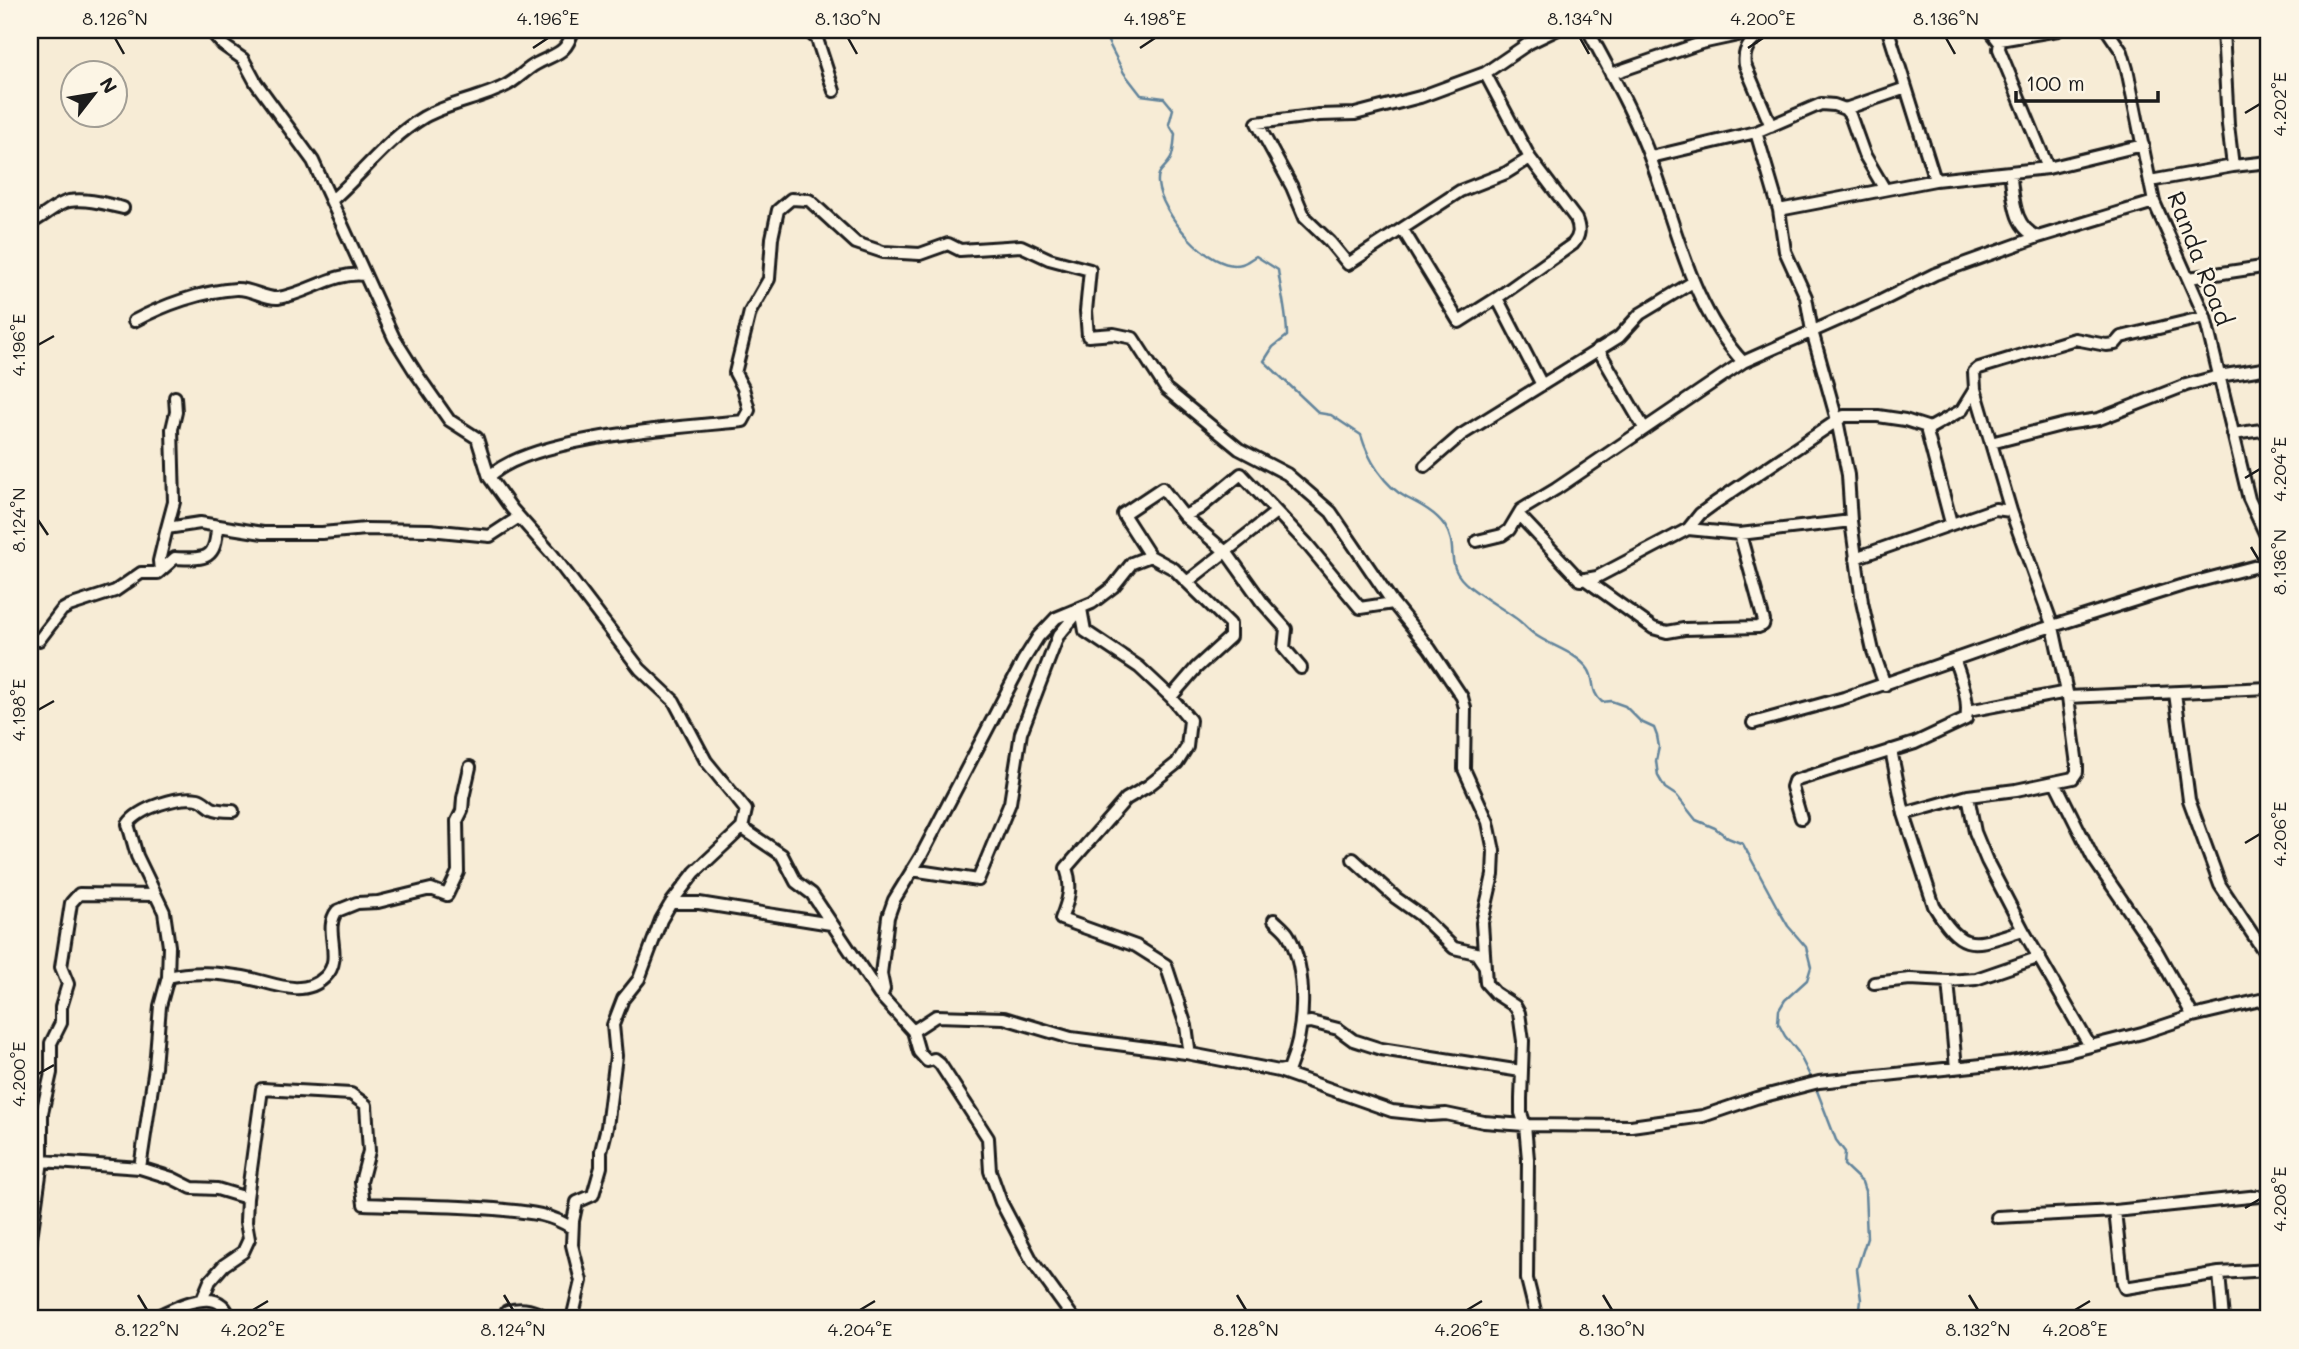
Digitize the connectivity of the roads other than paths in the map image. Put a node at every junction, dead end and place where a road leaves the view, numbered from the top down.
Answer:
1 (210, 30) edge
2 (573, 30) edge
3 (807, 30) edge
4 (1556, 30) edge
5 (1588, 30) edge
6 (1768, 30) edge
7 (1888, 30) edge
8 (1990, 30) edge
9 (2058, 30) edge
10 (2107, 30) edge
11 (2223, 30) edge
12 (1738, 35) dead end
13 (2000, 43) junction
14 (1485, 73) junction
15 (1611, 74) junction
16 (1906, 88) junction
17 (834, 90) dead end
18 (1845, 109) junction
19 (1771, 126) junction
20 (1756, 132) junction
21 (2143, 145) junction
22 (1530, 158) junction
23 (1651, 158) junction
24 (2269, 162) edge
25 (2233, 166) junction
26 (2048, 167) junction
27 (2010, 172) junction
28 (1935, 180) junction
29 (2150, 181) junction
30 (1884, 188) junction
31 (332, 200) junction
32 (2154, 202) junction
33 (123, 208) dead end
34 (1779, 211) junction
35 (30, 223) edge
36 (1402, 230) junction
37 (2038, 237) junction
38 (2269, 267) edge
39 (365, 275) junction
40 (2189, 278) junction
41 (1693, 282) junction
42 (1497, 298) junction
43 (2205, 317) junction
44 (134, 321) dead end
45 (1812, 331) junction
46 (1598, 349) junction
47 (1743, 362) junction
48 (2269, 368) edge
49 (2219, 376) junction
50 (1542, 385) junction
51 (1975, 389) junction
52 (175, 397) dead end
53 (1837, 420) junction
54 (1644, 428) junction
55 (1930, 428) junction
56 (2269, 429) edge
57 (2233, 434) junction
58 (1991, 443) junction
59 (1425, 466) dead end
60 (489, 477) junction
61 (2011, 511) junction
62 (1276, 512) junction
63 (1518, 515) junction
64 (1184, 516) junction
65 (519, 517) junction
66 (1851, 521) junction
67 (1951, 523) junction
68 (217, 526) junction
69 (167, 528) junction
70 (1688, 529) junction
71 (1740, 534) junction
72 (1477, 541) dead end
73 (2269, 542) edge
74 (1227, 553) junction
75 (1150, 556) junction
76 (1855, 558) junction
77 (2269, 564) edge
78 (160, 571) junction
79 (1586, 580) junction
80 (1187, 583) junction
81 (1393, 603) junction
82 (1081, 609) junction
83 (2053, 627) junction
84 (30, 639) edge
85 (1955, 661) junction
86 (1301, 668) dead end
87 (1885, 685) junction
88 (2269, 688) edge
89 (2175, 693) junction
90 (2068, 695) junction
91 (1171, 697) junction
92 (1968, 711) junction
93 (1753, 723) dead end
94 (1891, 750) junction
95 (470, 767) dead end
96 (2055, 782) junction
97 (1968, 796) junction
98 (233, 811) dead end
99 (1904, 814) junction
100 (1801, 818) dead end
101 (742, 828) junction
102 (1353, 859) dead end
103 (912, 870) junction
104 (156, 895) junction
105 (671, 903) junction
106 (1274, 920) dead end
107 (831, 923) junction
108 (2023, 930) junction
109 (2040, 957) junction
110 (2269, 959) edge
111 (1486, 971) junction
112 (168, 977) junction
113 (1948, 981) junction
114 (1874, 983) dead end
115 (882, 995) junction
116 (2269, 998) edge
117 (2193, 1016) junction
118 (1302, 1023) junction
119 (913, 1031) junction
120 (2090, 1046) junction
121 (1186, 1053) junction
122 (1956, 1068) junction
123 (1279, 1071) junction
124 (1521, 1071) junction
125 (1525, 1125) junction
126 (42, 1161) junction
127 (140, 1168) junction
128 (2269, 1195) edge
129 (247, 1198) junction
130 (2115, 1211) junction
131 (1997, 1217) dead end
132 (572, 1228) junction
133 (30, 1245) edge
134 (2269, 1270) edge
135 (2219, 1273) junction
136 (202, 1300) junction
137 (152, 1319) edge
138 (231, 1319) edge
139 (503, 1319) edge
140 (549, 1319) edge
141 (572, 1319) edge
142 (1074, 1319) edge
143 (1536, 1319) edge
144 (2223, 1319) edge

1 - 31 street
2 - 31 street
3 - 17 street
4 - 14 street
5 - 15 street
6 - 19 street
7 - 16 street
8 - 13 street
9 - 13 street
10 - 21 street, Randa Road
11 - 25 street
12 - 15 street
13 - 26 street
14 - 22 street
14 - 36 street
15 - 23 street
16 - 18 street
16 - 28 street
18 - 19 street
18 - 30 street
19 - 20 street
20 - 23 street
20 - 34 street
21 - 26 street
21 - 29 street, Randa Road
22 - 36 street
22 - 42 street
23 - 41 street
24 - 25 street
25 - 29 street
26 - 27 street
27 - 28 street
27 - 37 street
28 - 30 street
29 - 32 street, Randa Road
30 - 34 street
31 - 39 street
32 - 37 street
32 - 40 street, Randa Road
33 - 35 street
34 - 45 street
36 - 42 street
37 - 45 street
38 - 40 street
39 - 44 street
39 - 60 street
40 - 43 street, Randa Road
41 - 46 street
41 - 47 street
42 - 50 street
43 - 49 street, Randa Road
43 - 51 street
45 - 47 street
45 - 53 street
46 - 50 street
46 - 54 street
47 - 54 street
48 - 49 street
49 - 57 street, Randa Road
49 - 58 street
50 - 59 street
51 - 55 street
51 - 58 street
52 - 69 street
53 - 55 street
53 - 66 street
53 - 70 street
54 - 63 street
55 - 67 street
56 - 57 street
57 - 73 street, Randa Road
58 - 61 street
60 - 65 street
60 - 81 street
61 - 67 street
61 - 83 street
62 - 64 street
62 - 74 street
62 - 81 street
63 - 72 street
63 - 79 street
64 - 74 street
64 - 75 street
65 - 68 street
65 - 101 street
66 - 71 street
66 - 76 street
67 - 76 street
68 - 69 street
68 - 78 street
69 - 78 street
70 - 71 street
70 - 79 street
71 - 79 street
74 - 80 street
74 - 86 street
75 - 80 street
75 - 82 street
76 - 87 street
77 - 83 street
78 - 84 street
80 - 91 street
81 - 111 street
82 - 91 street
82 - 103 street
82 - 103 street
83 - 85 street
83 - 90 street
85 - 87 street
85 - 92 street
87 - 93 street
88 - 89 street
89 - 90 street
89 - 110 street
90 - 92 street
90 - 96 street
91 - 121 street
92 - 94 street
94 - 99 street
94 - 100 street
95 - 112 street
96 - 97 street
96 - 117 street
97 - 99 street
97 - 108 street
98 - 104 street
99 - 108 street
101 - 105 street
101 - 107 street
102 - 111 street
103 - 115 street
104 - 112 street
104 - 126 street
105 - 107 street
105 - 132 street
106 - 118 street
107 - 115 street
108 - 109 street
109 - 113 street
109 - 120 street
111 - 124 street
112 - 127 street
113 - 114 street
113 - 122 street
115 - 119 street
116 - 117 street
117 - 120 street
118 - 123 street
118 - 124 street
119 - 121 street
119 - 142 street
120 - 122 street
121 - 123 street
122 - 125 street
123 - 125 street
124 - 125 street
125 - 143 street
126 - 127 street
126 - 133 street
127 - 129 street
128 - 130 street
129 - 132 street
129 - 136 street
130 - 131 street
130 - 135 street
132 - 141 street
134 - 135 street
135 - 144 street
136 - 137 street
136 - 138 street
139 - 140 street

